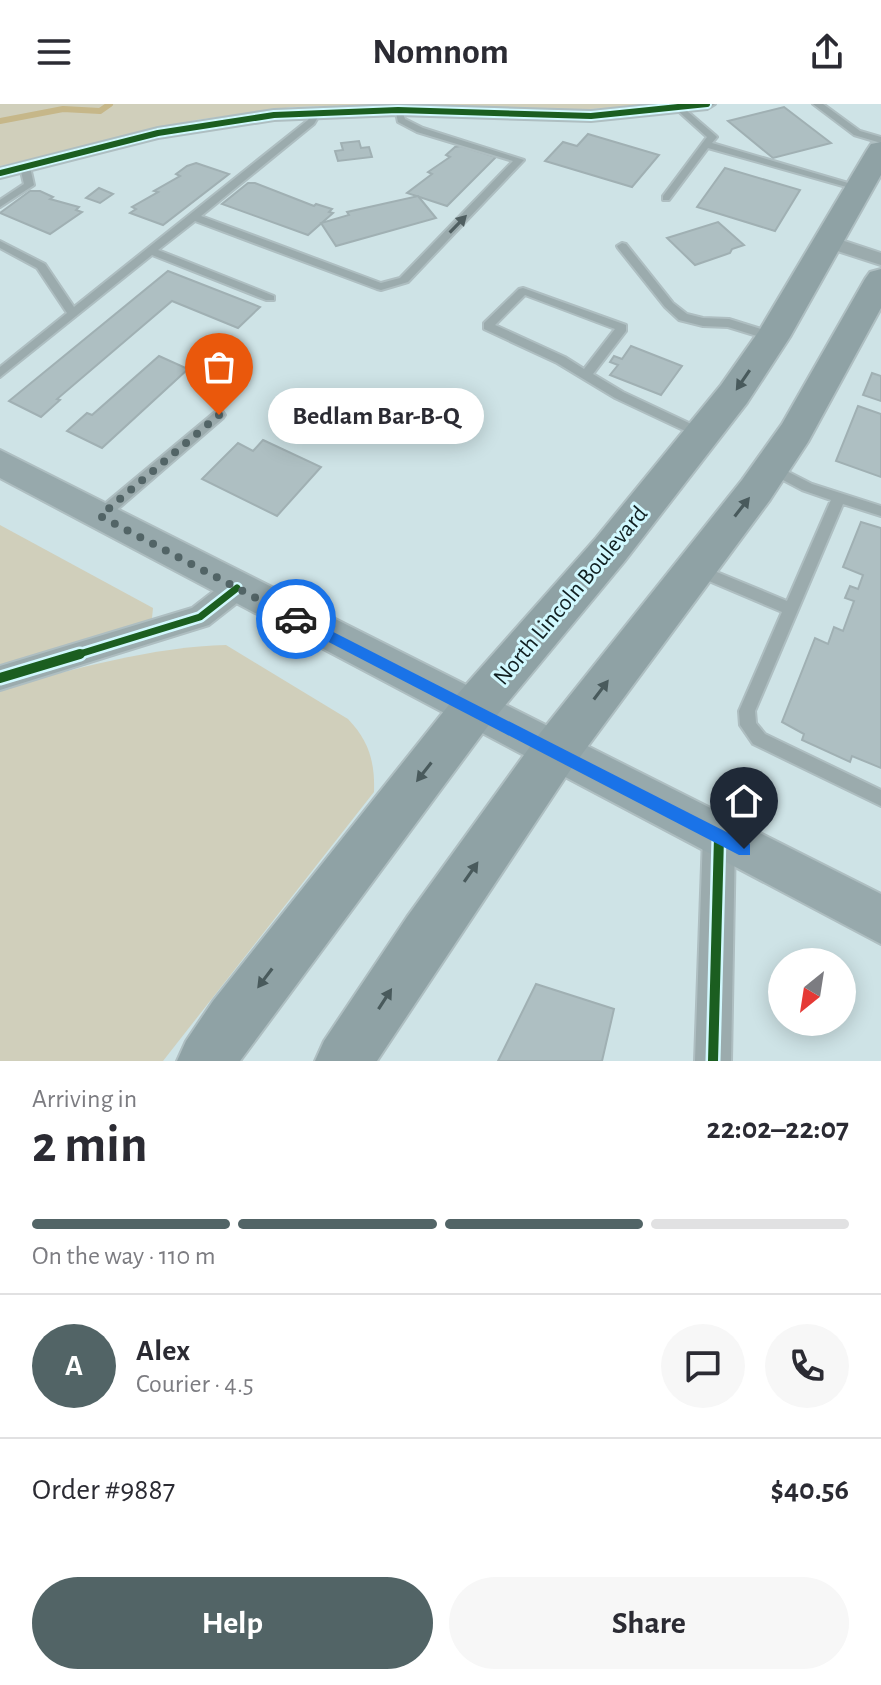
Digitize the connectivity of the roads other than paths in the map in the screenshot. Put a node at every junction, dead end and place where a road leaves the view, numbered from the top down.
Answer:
1 (707, 104) edge
2 (817, 104) edge
3 (680, 108) junction
4 (398, 110) junction
5 (317, 112) junction
6 (881, 140) edge
7 (707, 145) junction
8 (881, 150) edge
9 (25, 167) junction
10 (0, 173) edge
11 (860, 188) junction
12 (666, 198) dead end
13 (0, 204) edge
14 (194, 217) junction
15 (829, 242) junction
16 (0, 244) edge
17 (622, 246) dead end
18 (153, 252) junction
19 (881, 259) edge
20 (881, 279) edge
21 (270, 298) dead end
22 (73, 314) junction
23 (773, 337) junction
24 (0, 373) edge
25 (586, 374) junction
26 (219, 415) dead end
27 (703, 434) junction
28 (0, 463) edge
29 (771, 468) junction
30 (839, 497) junction
31 (881, 511) edge
32 (100, 516) junction
33 (694, 569) junction
34 (237, 588) junction
35 (791, 609) junction
36 (0, 678) edge
37 (472, 711) junction
38 (554, 753) junction
39 (881, 798) edge
40 (719, 837) junction
41 (881, 920) edge
42 (206, 1061) edge
43 (344, 1061) edge
44 (713, 1061) edge

1 - 3 street
2 - 6 lane
3 - 4 street
3 - 7 lane
4 - 5 street
14 -> 4 lane
5 - 9 street
5 - 14 lane
7 - 11 lane
7 - 12 lane
8 - 11 main road, North Lincoln Boulevard
9 - 10 street
9 - 13 lane
11 - 15 main road, North Lincoln Boulevard
14 - 18 lane
15 - 19 street
15 - 23 main road, North Lincoln Boulevard
16 - 22 lane
17 - 23 lane
18 - 21 lane
18 - 22 lane
20 - 29 main road
22 - 24 lane
23 -> 27 main road, North Lincoln Boulevard
25 - 25 lane
25 - 27 lane
26 - 32 lane
27 - 37 main road, North Lincoln Boulevard
28 - 32 main road
29 - 30 lane
33 -> 29 main road
30 - 31 lane
30 - 35 lane
32 - 34 main road
33 - 35 lane
38 -> 33 main road
34 - 36 street
34 - 37 main road
35 - 39 lane
37 - 38 main road
37 -> 42 main road, North Lincoln Boulevard
38 - 40 main road
43 -> 38 main road
40 - 41 main road
40 - 44 street

